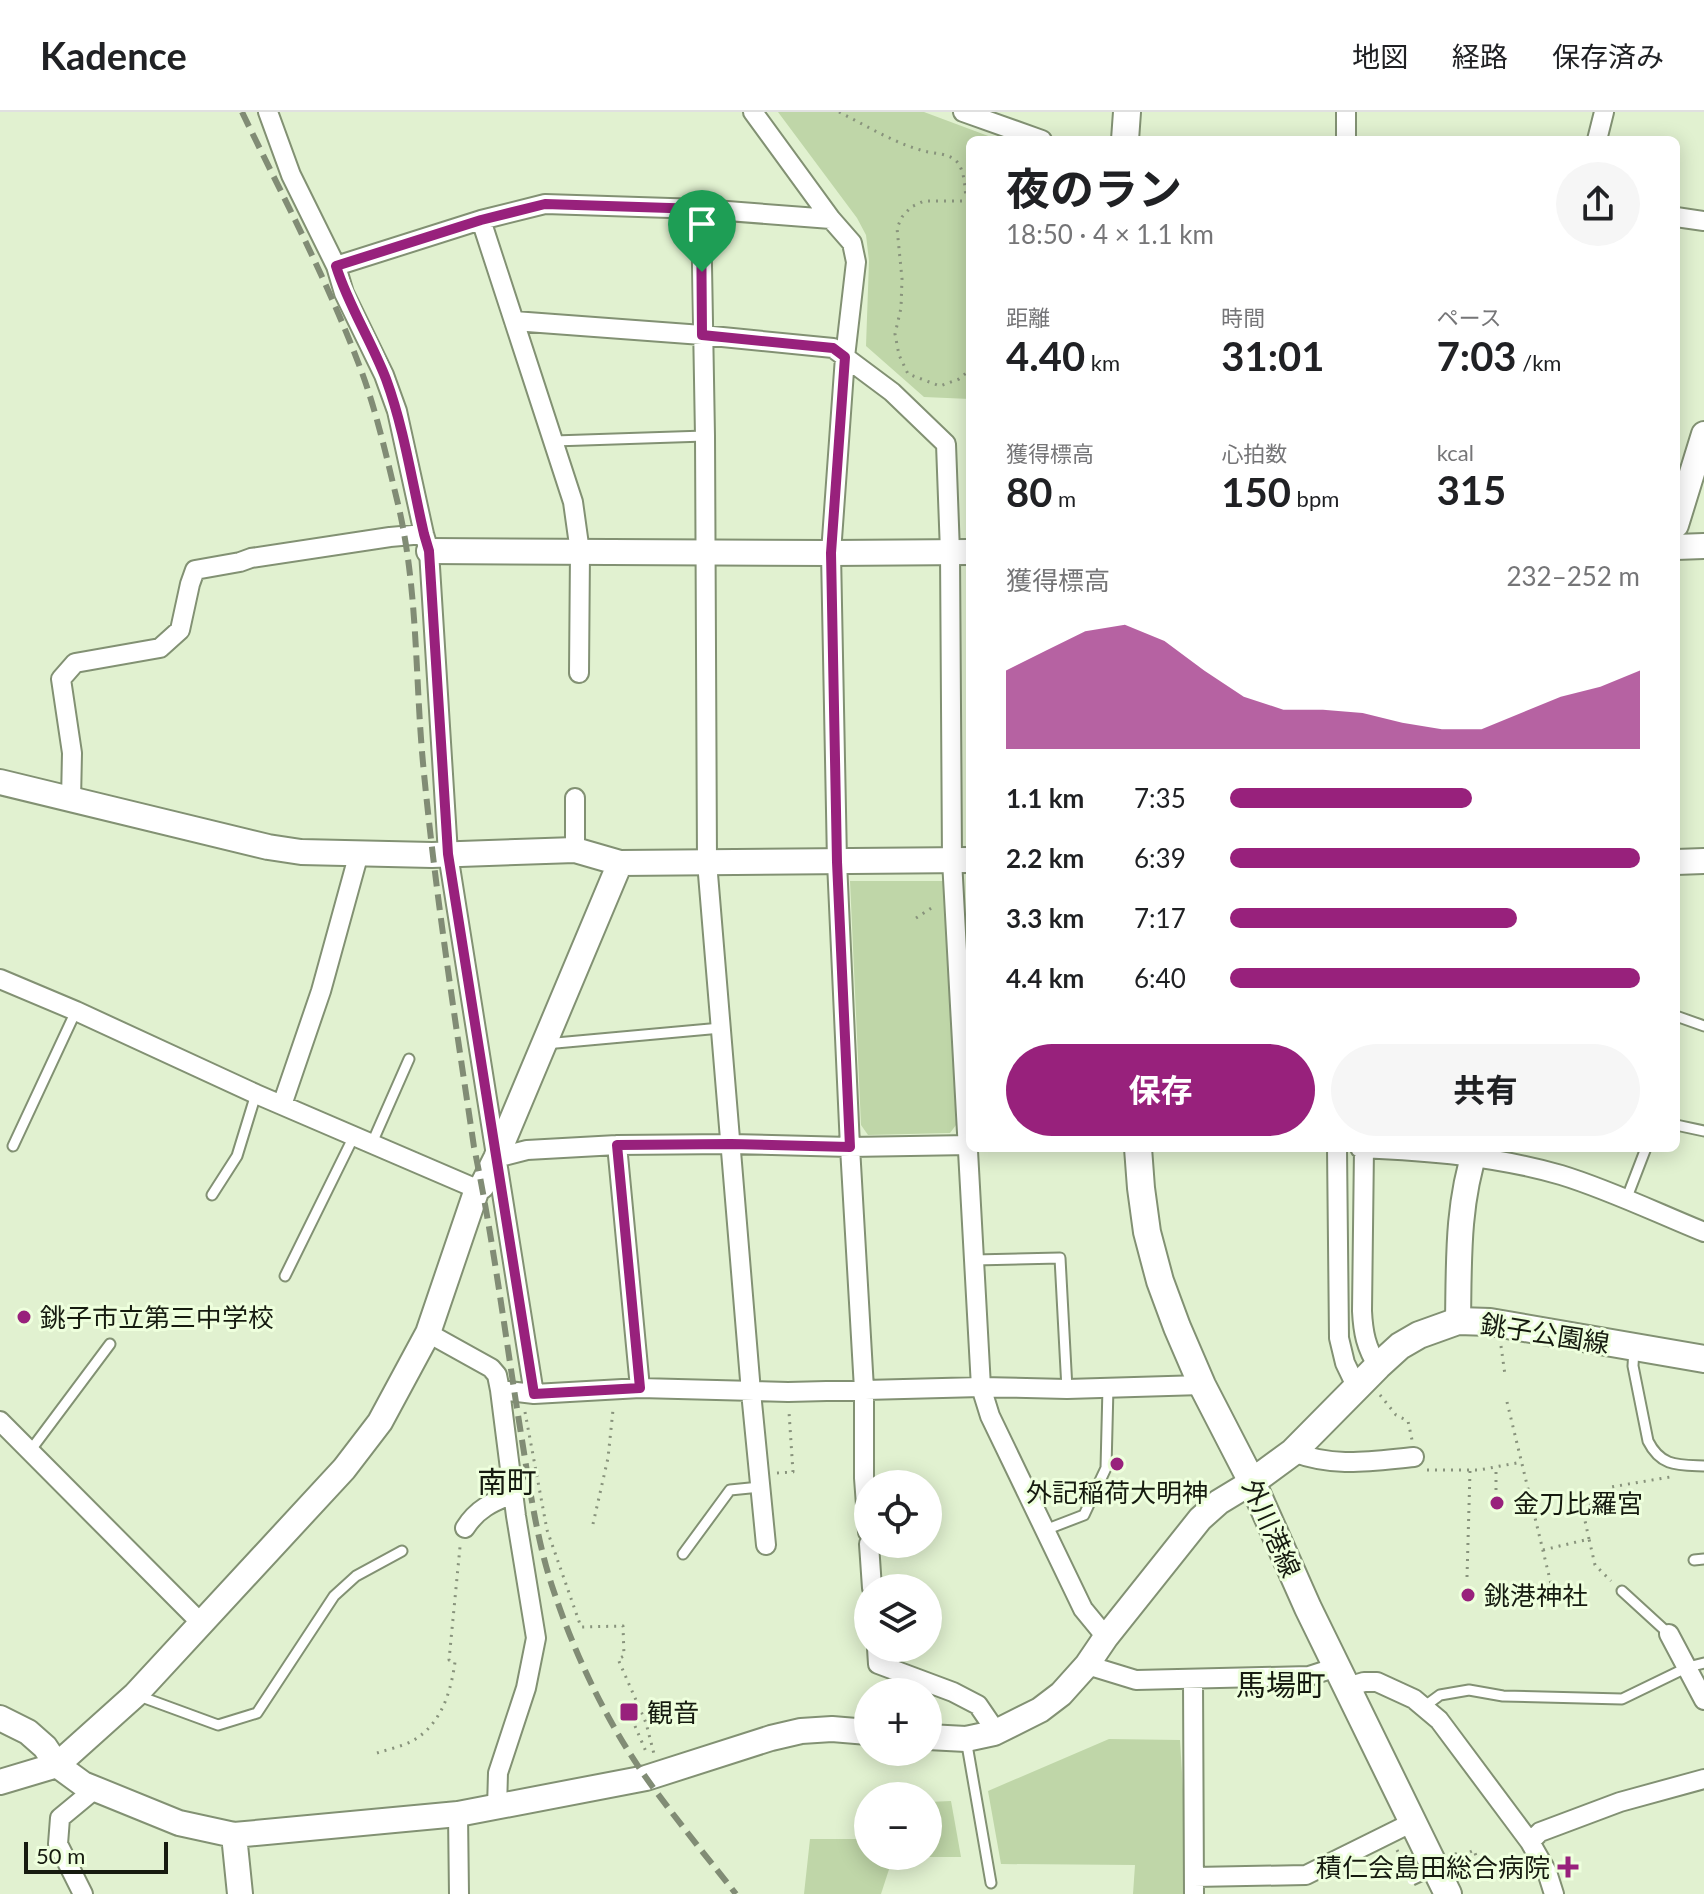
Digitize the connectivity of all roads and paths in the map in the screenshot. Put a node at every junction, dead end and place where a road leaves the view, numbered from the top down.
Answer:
1 (268, 112) edge
2 (753, 112) edge
3 (839, 112) edge
4 (963, 112) edge
5 (1127, 112) edge
6 (1346, 112) edge
7 (1604, 112) edge
8 (1031, 136) edge
9 (1125, 136) edge
10 (1346, 136) edge
11 (1598, 136) edge
12 (966, 192) edge
13 (966, 201) edge
14 (701, 209) junction
15 (1680, 218) edge
16 (831, 219) junction
17 (481, 220) junction
18 (1704, 221) edge
19 (336, 266) junction
20 (514, 321) junction
21 (702, 335) junction
22 (845, 357) junction
23 (966, 373) edge
24 (1704, 434) edge
25 (705, 436) junction
26 (554, 441) junction
27 (1680, 512) edge
28 (427, 543) junction
29 (1704, 546) edge
30 (1680, 547) edge
31 (580, 552) junction
32 (960, 552) edge
33 (704, 553) junction
34 (831, 553) junction
35 (579, 673) dead end
36 (0, 782) edge
37 (575, 798) dead end
38 (71, 800) junction
39 (575, 850) junction
40 (359, 853) junction
41 (448, 854) junction
42 (961, 860) edge
43 (1704, 861) edge
44 (707, 862) junction
45 (837, 862) junction
46 (1680, 862) edge
47 (620, 863) junction
48 (1, 981) edge
49 (76, 1011) junction
50 (1680, 1017) edge
51 (1704, 1026) edge
52 (721, 1028) junction
53 (966, 1038) edge
54 (545, 1044) junction
55 (409, 1059) dead end
56 (256, 1094) junction
57 (282, 1105) junction
58 (1680, 1126) edge
59 (1704, 1131) edge
60 (354, 1135) junction
61 (372, 1143) junction
62 (731, 1144) junction
63 (617, 1145) junction
64 (966, 1145) edge
65 (13, 1146) dead end
66 (850, 1147) junction
67 (969, 1152) edge
68 (1138, 1152) edge
69 (1337, 1152) edge
70 (1362, 1152) edge
71 (1474, 1152) edge
72 (1644, 1152) edge
73 (496, 1158) junction
74 (477, 1189) junction
75 (212, 1195) dead end
76 (1626, 1200) junction
77 (1704, 1232) edge
78 (974, 1260) junction
79 (285, 1276) dead end
80 (1458, 1321) junction
81 (428, 1333) junction
82 (1500, 1342) dead end
83 (110, 1344) dead end
84 (1634, 1347) junction
85 (1704, 1359) edge
86 (1378, 1366) junction
87 (1505, 1375) dead end
88 (1202, 1385) junction
89 (981, 1387) junction
90 (1108, 1387) junction
91 (640, 1388) junction
92 (614, 1389) junction
93 (864, 1389) junction
94 (1067, 1389) junction
95 (500, 1390) junction
96 (1369, 1391) junction
97 (751, 1392) junction
98 (788, 1392) junction
99 (529, 1393) junction
100 (1507, 1402) dead end
101 (0, 1421) edge
102 (30, 1451) junction
103 (1293, 1452) junction
104 (1414, 1457) junction
105 (1522, 1462) junction
106 (1704, 1466) edge
107 (1496, 1467) junction
108 (864, 1470) edge
109 (1470, 1471) junction
110 (759, 1481) junction
111 (1644, 1481) dead end
112 (1252, 1482) junction
113 (1496, 1490) dead end
114 (513, 1494) junction
115 (1555, 1494) dead end
116 (1531, 1499) junction
117 (593, 1524) dead end
118 (465, 1528) joint
119 (1045, 1530) junction
120 (1589, 1539) junction
121 (766, 1545) dead end
122 (1543, 1550) junction
123 (402, 1551) dead end
124 (683, 1554) dead end
125 (1467, 1577) dead end
126 (1552, 1588) dead end
127 (1622, 1591) joint
128 (202, 1624) junction
129 (1669, 1634) joint
130 (1106, 1637) junction
131 (878, 1662) edge
132 (1087, 1665) junction
133 (1696, 1665) edge
134 (1342, 1677) junction
135 (1193, 1680) junction
136 (135, 1695) junction
137 (1704, 1700) edge
138 (1425, 1706) junction
139 (0, 1718) edge
140 (635, 1726) dead end
141 (854, 1731) edge
142 (994, 1733) junction
143 (942, 1738) edge
144 (966, 1739) junction
145 (377, 1753) dead end
146 (655, 1756) dead end
147 (649, 1758) dead end
148 (57, 1765) junction
149 (1704, 1779) edge
150 (0, 1782) edge
151 (95, 1789) junction
152 (497, 1808) junction
153 (458, 1814) junction
154 (1413, 1822) junction
155 (234, 1835) junction
156 (1530, 1842) junction
157 (1396, 1846) dead end
158 (1459, 1858) dead end
159 (1412, 1880) joint
160 (991, 1883) dead end
161 (1307, 1884) edge
162 (1194, 1886) edge
163 (83, 1894) edge
164 (240, 1894) edge
165 (459, 1894) edge
166 (1448, 1894) edge
167 (1554, 1894) edge

1 - 19 street
2 - 16 street
3 - 12 path
4 - 8 street
5 - 9 main road
6 - 10 street
7 - 11 street
13 - 23 path
14 - 16 street
14 - 17 street
14 - 21 street
15 - 18 street
16 - 22 street
17 - 19 street
17 - 20 street
19 - 28 street
20 - 21 street
20 - 26 street
21 - 22 street
21 - 25 street
22 - 32 street
22 - 34 street
24 - 27 street
25 - 26 lane
25 - 33 street
26 - 31 street
28 - 31 street
28 - 38 street
28 - 41 street
29 - 30 street
31 - 33 street
31 - 35 street
32 - 34 street
32 - 42 street
33 - 34 street
33 - 44 street
34 - 45 street
36 - 38 street
37 - 39 street
38 - 40 street
39 - 41 street
39 - 47 street
40 - 41 street
40 - 57 street
41 - 73 street
42 - 45 street
42 - 53 street
43 - 46 street
44 - 45 street
44 - 47 street
44 - 52 street
45 - 66 street
47 - 54 street
48 - 49 street
49 - 56 street
49 - 65 lane
50 - 51 lane
52 - 54 lane
52 - 62 street
54 - 73 street
55 - 61 lane
56 - 57 street
56 - 75 lane
57 - 60 street
58 - 59 lane
60 - 61 street
60 - 79 lane
61 - 74 street
62 - 63 street
62 - 66 street
62 - 97 street
63 - 73 street
63 - 91 street
64 - 66 street
66 - 93 street
67 - 78 street
68 - 88 main road, 外川港線
69 - 96 street
70 - 86 street
71 - 76 street
71 - 80 street
72 - 76 lane
73 - 74 street
73 - 99 street
74 - 81 street
76 - 77 street
78 - 89 street
78 - 94 lane
80 - 84 main road, 銚子公園線
80 - 86 main road, 銚子公園線
81 - 95 street
81 - 128 street
82 - 87 path
83 - 102 lane
84 - 85 main road, 銚子公園線
84 - 106 lane
86 - 96 main road, 銚子公園線
88 - 90 street
88 - 112 main road, 外川港線
89 - 93 street
89 - 94 street
89 - 119 street
90 - 94 street
90 - 119 lane
91 - 92 street
91 - 97 street
92 - 99 street
92 - 117 path
93 - 98 street
93 - 108 street
95 - 99 street
95 - 114 street
96 - 103 main road, 銚子公園線
96 - 104 path
97 - 98 street
97 - 110 street
98 - 110 path
99 - 146 path
100 - 105 path
101 - 102 street
102 - 128 street
103 - 104 street
103 - 112 main road, 銚子公園線
104 - 109 path
105 - 107 path
105 - 116 path
107 - 109 path
107 - 113 path
109 - 125 path
110 - 121 street
110 - 124 lane
111 - 120 path
112 - 130 street
112 - 134 main road, 外川港線
114 - 118 street
114 - 152 street
115 - 116 path
116 - 122 path
118 - 145 path
119 - 130 street
120 - 122 path
120 - 127 path
122 - 126 path
123 - 136 lane
127 - 129 lane
128 - 136 street
129 - 133 street
130 - 132 street
131 - 142 street
132 - 135 street
132 - 142 street
133 - 137 street
133 - 138 lane
134 - 135 street
134 - 138 street
134 - 154 main road, 外川港線
135 - 162 street
136 - 148 street
138 - 156 street
139 - 148 street
140 - 147 path
141 - 152 street
142 - 144 street
143 - 144 street
144 - 160 lane
148 - 150 street
148 - 151 street
149 - 156 street
151 - 155 street
151 - 163 street
152 - 153 street
153 - 155 street
153 - 165 street
154 - 161 street
154 - 166 main road, 外川港線
155 - 164 street
156 - 167 street
157 - 159 path
158 - 159 lane, bridge
161 - 162 street

